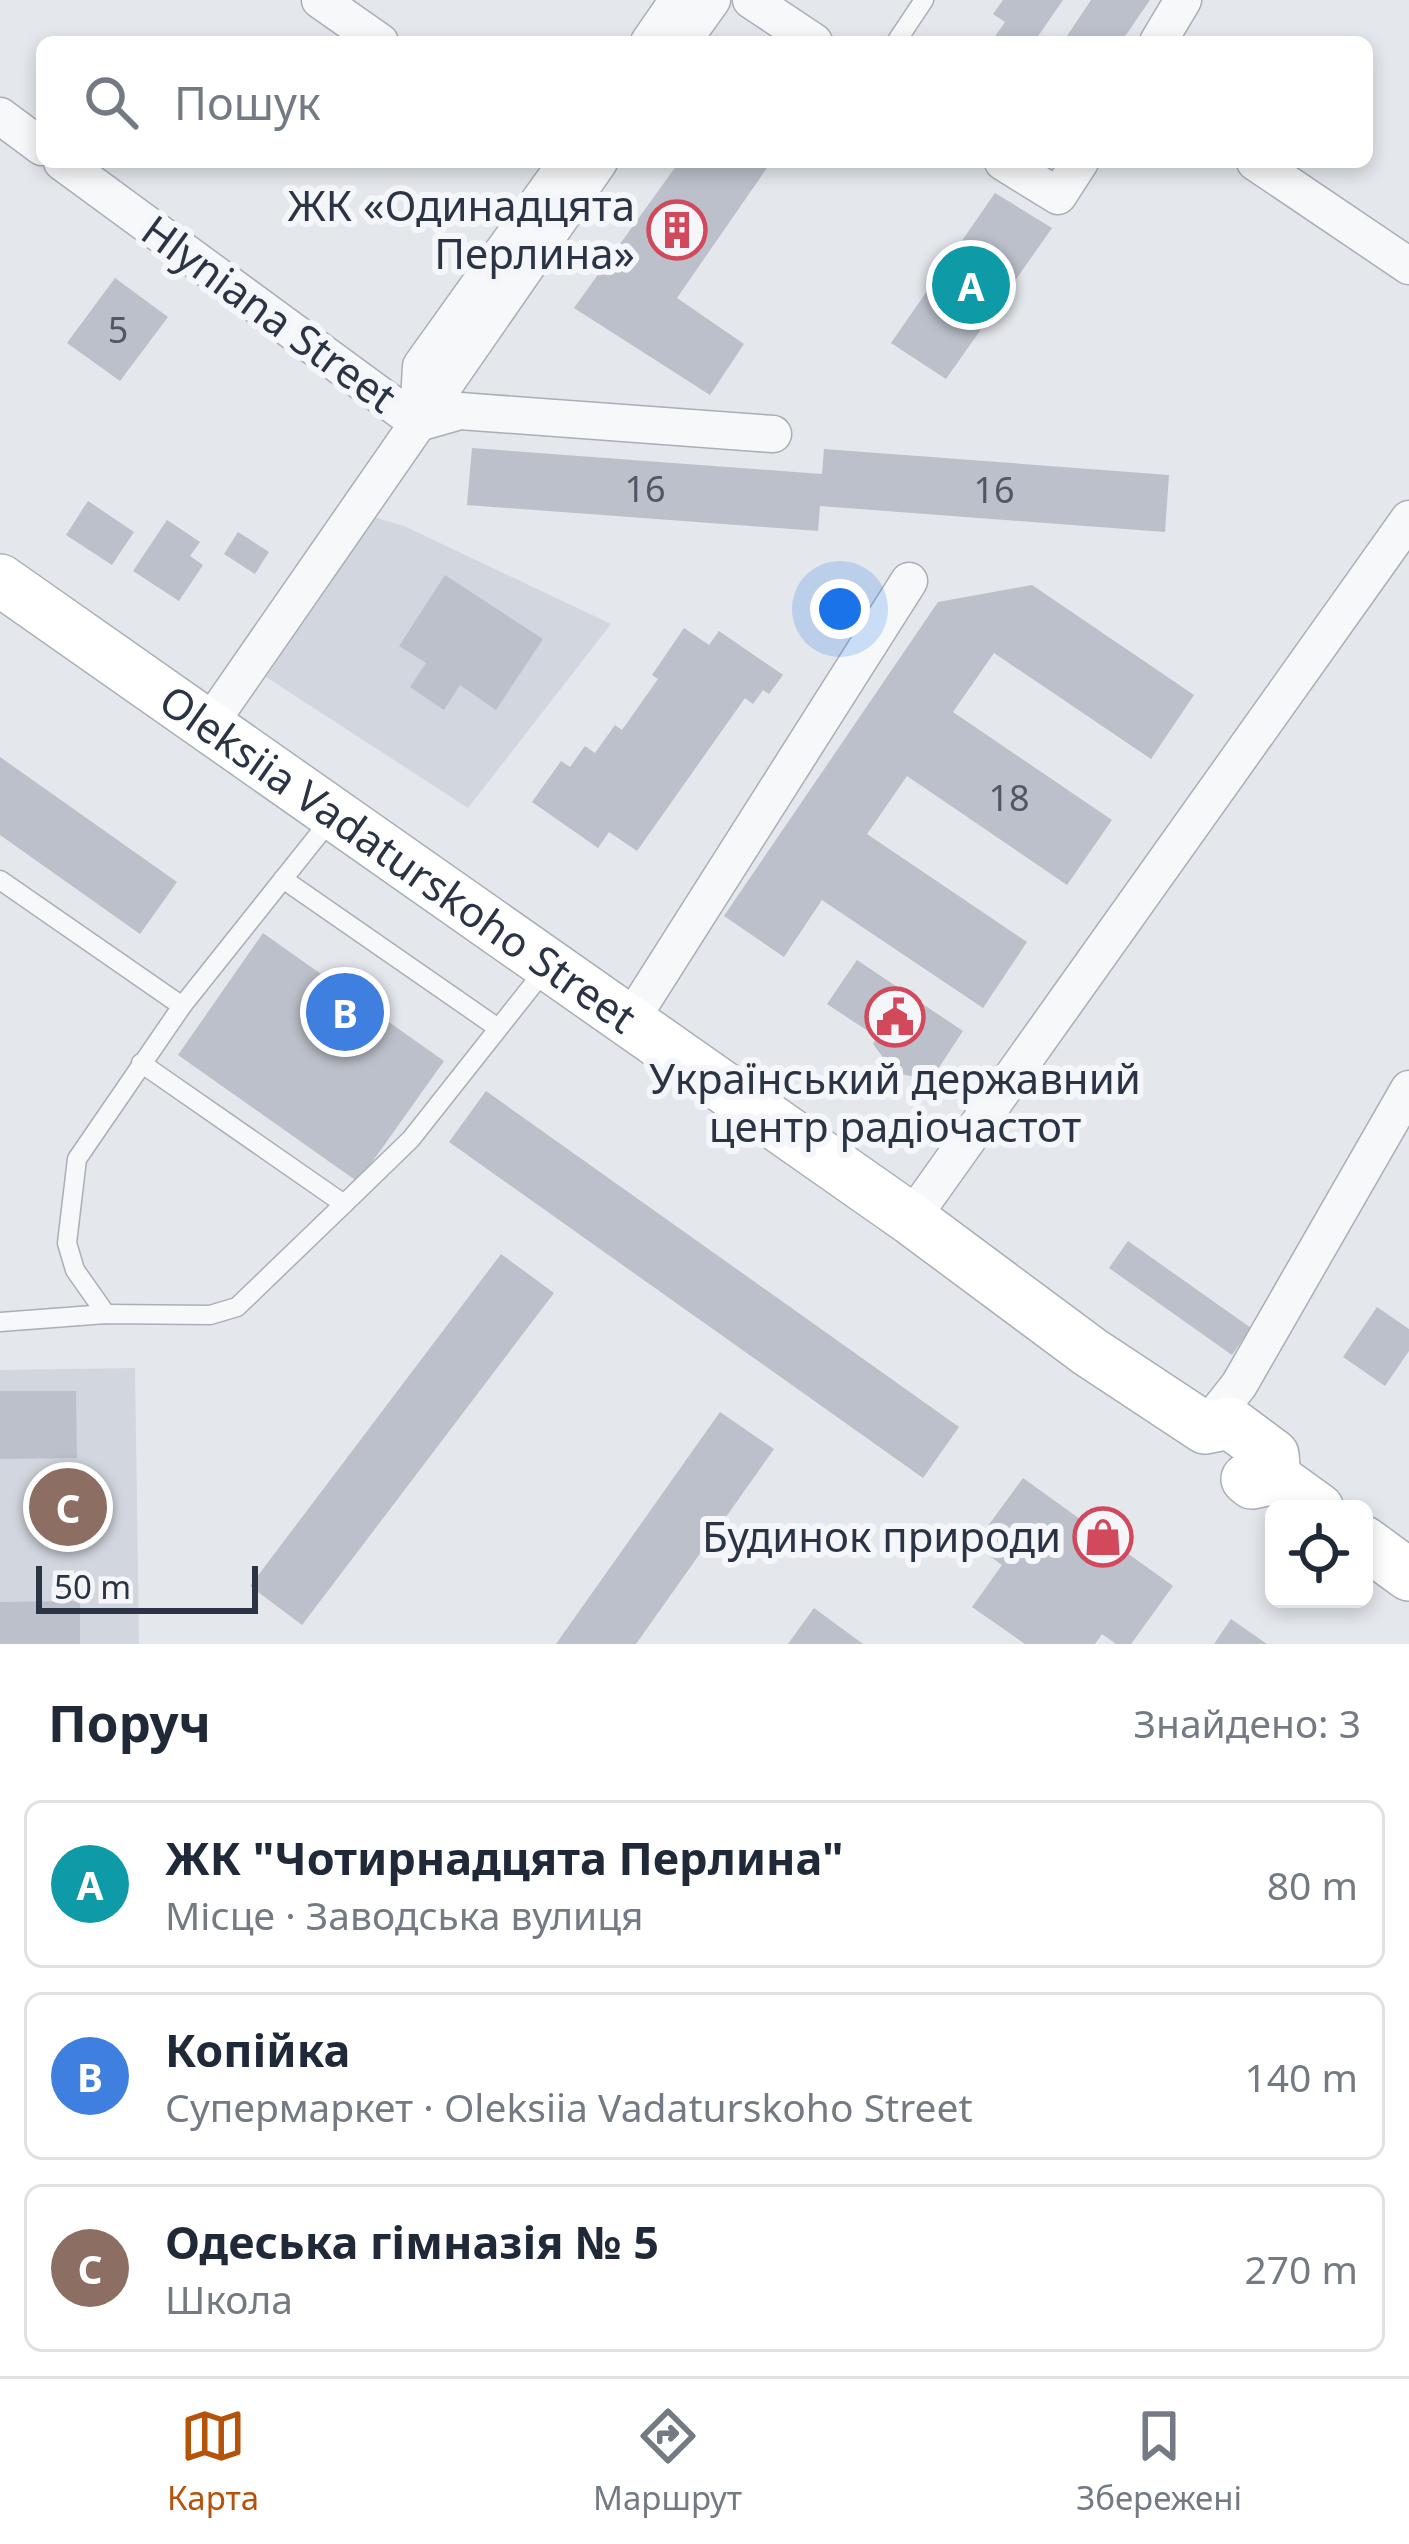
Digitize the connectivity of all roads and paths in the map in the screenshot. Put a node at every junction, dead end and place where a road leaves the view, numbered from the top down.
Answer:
1 (320, 0) edge
2 (678, 0) edge
3 (712, 0) edge
4 (751, 0) edge
5 (924, 0) edge
6 (1183, 0) edge
7 (371, 36) edge
8 (653, 36) edge
9 (686, 36) edge
10 (805, 36) edge
11 (900, 36) edge
12 (1161, 36) edge
13 (0, 116) edge
14 (36, 143) edge
15 (70, 168) edge
16 (558, 168) edge
17 (595, 168) edge
18 (1013, 168) edge
19 (1076, 168) edge
20 (1264, 168) edge
21 (1409, 266) edge
22 (418, 423) junction
23 (773, 434) dead end
24 (1409, 519) edge
25 (0, 580) edge
26 (909, 581) dead end
27 (208, 726) junction
28 (334, 816) junction
29 (0, 880) edge
30 (284, 880) junction
31 (548, 964) junction
32 (182, 1006) junction
33 (630, 1022) junction
34 (498, 1028) junction
35 (142, 1063) junction
36 (1409, 1089) edge
37 (344, 1204) junction
38 (910, 1220) junction
39 (106, 1314) junction
40 (0, 1322) edge
41 (1205, 1428) junction
42 (1306, 1500) edge
43 (1373, 1549) edge
44 (1409, 1575) edge

1 - 7 street
2 - 8 street
3 - 9 street
4 - 10 street
5 - 11 lane
6 - 12 street
13 - 14 street
15 - 22 street, Hlyniana Street
16 - 22 street
17 - 22 street
18 - 19 street
20 - 21 street
22 - 23 street
22 - 27 street
24 - 38 street
25 - 27 main road, Oleksiia Vadaturskoho Street
26 - 33 street
27 - 28 main road, Oleksiia Vadaturskoho Street
28 - 30 lane
28 - 31 main road, Oleksiia Vadaturskoho Street
29 - 32 lane
30 - 32 lane
30 - 34 lane
31 - 33 main road, Oleksiia Vadaturskoho Street
31 - 34 lane
32 - 35 lane
33 - 38 main road, Oleksiia Vadaturskoho Street
34 - 37 lane
35 - 37 lane
35 - 39 lane
36 - 41 street
37 - 39 lane
38 - 41 main road, Oleksiia Vadaturskoho Street
39 - 40 lane
41 - 42 main road, Oleksiia Vadaturskoho Street
43 - 44 main road

